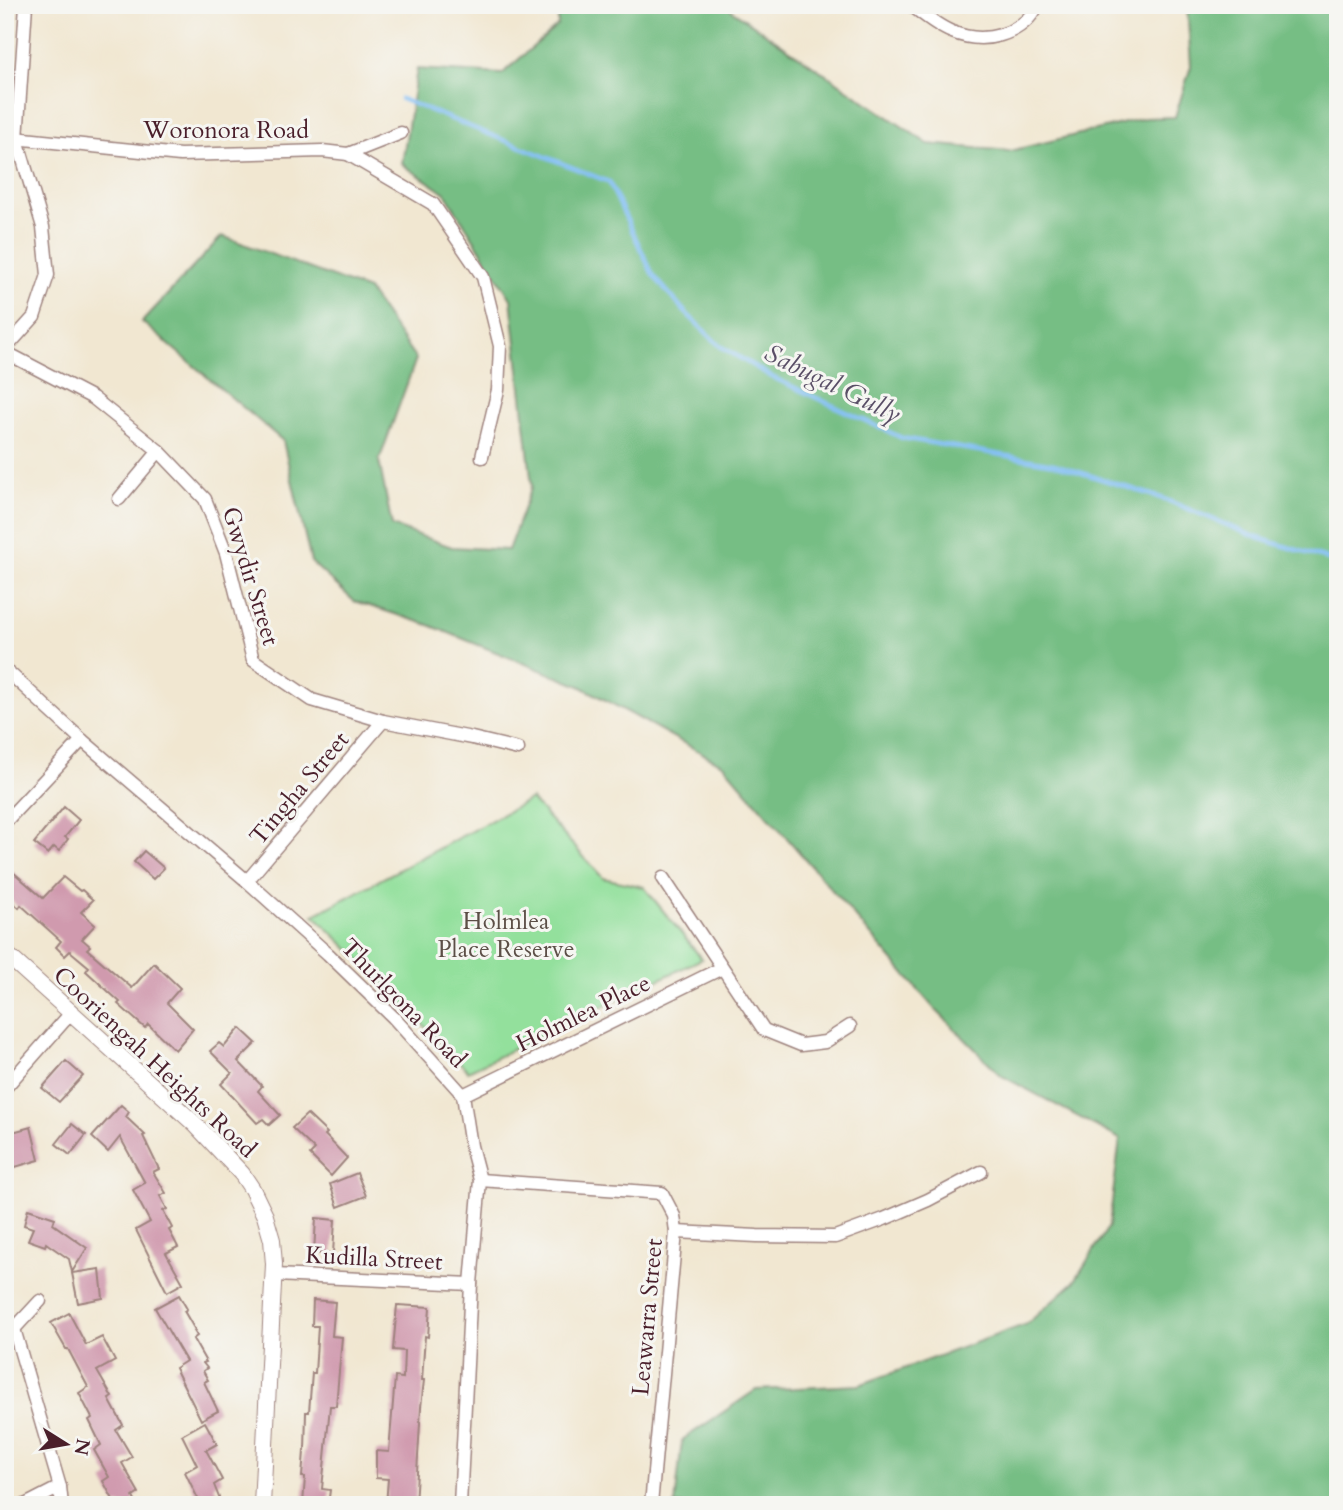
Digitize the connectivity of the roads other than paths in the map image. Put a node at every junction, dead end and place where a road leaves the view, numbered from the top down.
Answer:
1 (26, 5) edge
2 (911, 5) edge
3 (1038, 5) edge
4 (401, 133) dead end
5 (11, 138) edge
6 (348, 154) junction
7 (5, 351) edge
8 (159, 451) junction
9 (482, 457) dead end
10 (119, 499) dead end
11 (5, 669) edge
12 (383, 721) junction
13 (82, 740) junction
14 (518, 750) dead end
15 (5, 822) edge
16 (663, 878) dead end
17 (247, 881) junction
18 (5, 953) edge
19 (722, 968) junction
20 (71, 1013) junction
21 (850, 1026) dead end
22 (5, 1088) edge
23 (463, 1095) junction
24 (981, 1172) dead end
25 (480, 1180) junction
26 (676, 1232) junction
27 (275, 1275) junction
28 (471, 1284) junction
29 (40, 1300) dead end
30 (10, 1327) edge
31 (60, 1487) junction
32 (25, 1505) edge
33 (62, 1505) edge
34 (262, 1505) edge
35 (460, 1505) edge
36 (651, 1505) edge

1 - 5 street
2 - 3 street
4 - 6 street, Woronora Road
5 - 6 street, Woronora Road
5 - 7 street, Gwydir Street
6 - 9 street
7 - 8 street, Gwydir Street
8 - 10 street
8 - 12 street, Gwydir Street
11 - 13 street, Thurlgona Road
12 - 14 street, Gwydir Street
12 - 17 street, Tingha Street
13 - 15 street
13 - 17 street, Thurlgona Road
16 - 19 street
17 - 23 street, Thurlgona Road
18 - 20 street, Cooriengah Heights Road
19 - 21 street
19 - 23 street, Holmlea Place
20 - 22 street
20 - 27 street, Cooriengah Heights Road
23 - 25 street, Thurlgona Road
24 - 26 street
25 - 26 street, Leawarra Street
25 - 28 street, Thurlgona Road
26 - 36 street, Leawarra Street
27 - 28 street, Kudilla Street
27 - 34 street, Cooriengah Heights Road
28 - 35 street, Thurlgona Road
29 - 30 street
30 - 31 street
31 - 32 street
31 - 33 street

